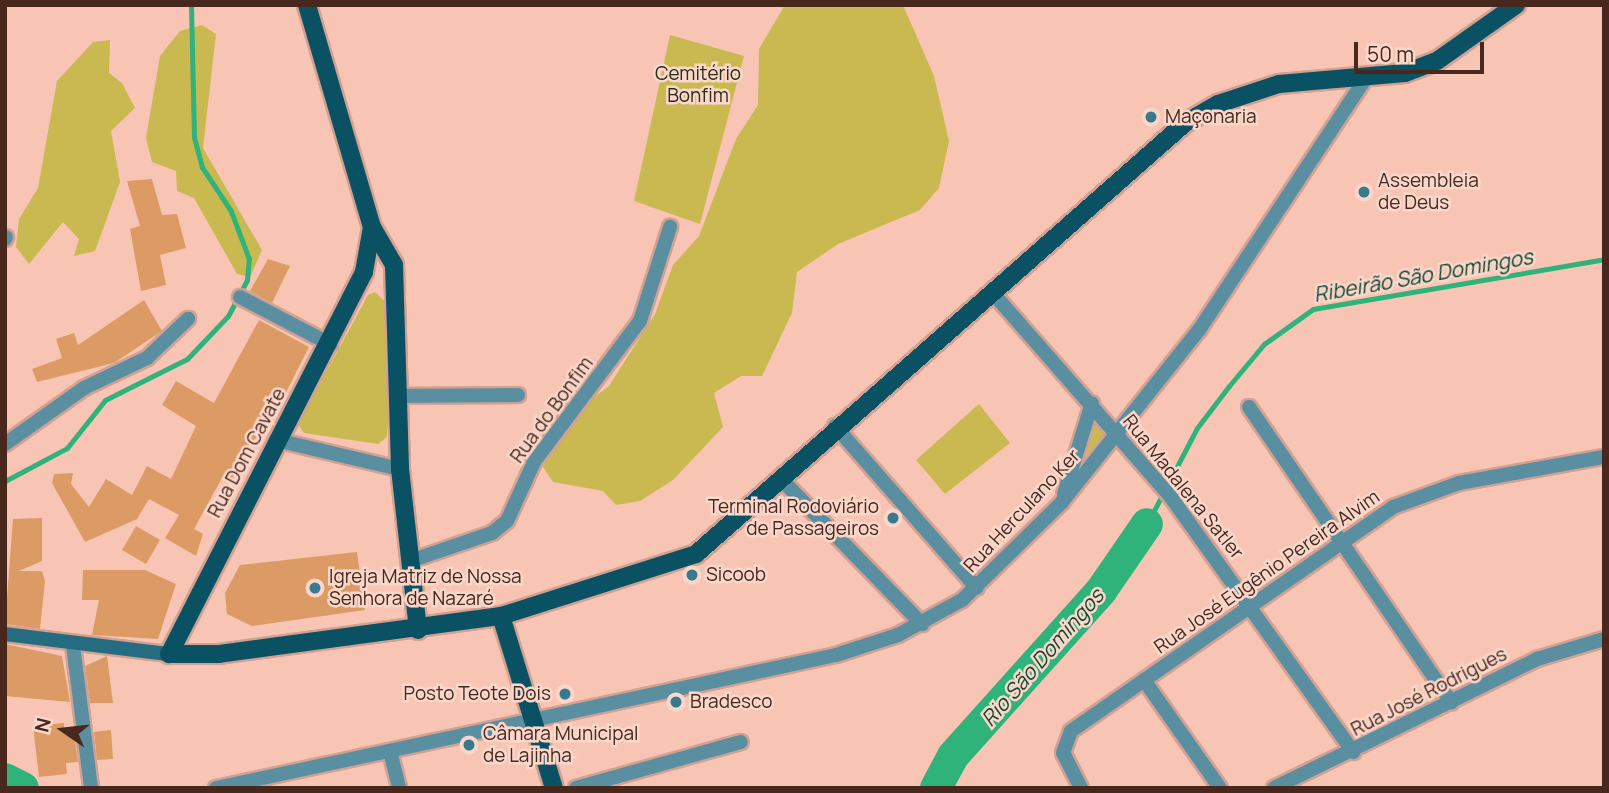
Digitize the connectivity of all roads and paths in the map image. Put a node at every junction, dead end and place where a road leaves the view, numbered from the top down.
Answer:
1 (307, 5) edge
2 (1516, 5) edge
3 (1366, 78) junction
4 (372, 227) junction
5 (670, 227) dead end
6 (394, 265) junction
7 (364, 272) junction
8 (992, 292) junction
9 (240, 297) dead end
10 (188, 319) dead end
11 (330, 344) junction
12 (398, 396) junction
13 (518, 396) dead end
14 (1092, 404) junction
15 (1249, 407) dead end
16 (835, 426) junction
17 (1116, 435) junction
18 (276, 440) junction
19 (5, 444) edge
20 (1604, 457) edge
21 (400, 469) junction
22 (780, 478) junction
23 (1062, 502) junction
24 (1342, 540) junction
25 (410, 561) junction
26 (977, 588) junction
27 (1252, 606) junction
28 (500, 616) junction
29 (922, 624) junction
30 (418, 630) junction
31 (5, 634) edge
32 (1603, 640) edge
33 (74, 645) junction
34 (169, 654) junction
35 (1144, 680) junction
36 (1451, 702) junction
37 (531, 717) junction
38 (741, 742) dead end
39 (390, 751) junction
40 (1353, 752) junction
41 (91, 788) edge
42 (216, 788) edge
43 (399, 788) edge
44 (554, 788) edge
45 (576, 788) edge
46 (1081, 788) edge
47 (1220, 788) edge
48 (1274, 788) edge

1 - 4 main road
2 - 3 main road
3 - 8 main road
3 - 17 street, Rua Herculano Ker
4 - 6 main road
4 - 7 main road, Rua Dom Cavate
5 - 25 street, Rua do Bonfim
6 - 7 main road
6 - 12 main road
7 - 11 main road, Rua Dom Cavate
8 - 14 street, Rua Madalena Satler
8 - 16 main road
9 - 11 street
10 - 19 street
11 - 18 main road, Rua Dom Cavate
12 - 13 street
12 - 21 main road
14 - 17 street, Rua Madalena Satler
14 - 23 street
15 - 24 street
16 - 22 main road
16 - 26 street
17 - 23 street, Rua Herculano Ker
17 - 27 street, Rua Madalena Satler
18 - 21 street
18 - 34 main road, Rua Dom Cavate
20 - 24 street, Rua José Eugênio Pereira Alvim
21 - 25 main road
22 - 28 main road
22 - 29 street
23 - 26 street, Rua Herculano Ker
24 - 27 street, Rua José Eugênio Pereira Alvim
24 - 36 street
25 - 30 main road
26 - 29 street, Rua Herculano Ker
27 - 35 street, Rua José Eugênio Pereira Alvim
27 - 40 street, Rua Madalena Satler
28 - 30 main road
28 - 37 main road
29 - 37 street, Rua Herculano Ker
30 - 34 main road
31 - 33 main road
32 - 36 street, Rua José Rodrigues
33 - 34 main road
33 - 41 street
35 - 46 street, Rua José Eugênio Pereira Alvim
35 - 47 street
36 - 40 street, Rua José Rodrigues
37 - 39 street, Rua Herculano Ker
37 - 44 main road
38 - 45 street
39 - 42 street, Rua Herculano Ker
39 - 43 street
40 - 48 street, Rua José Rodrigues

